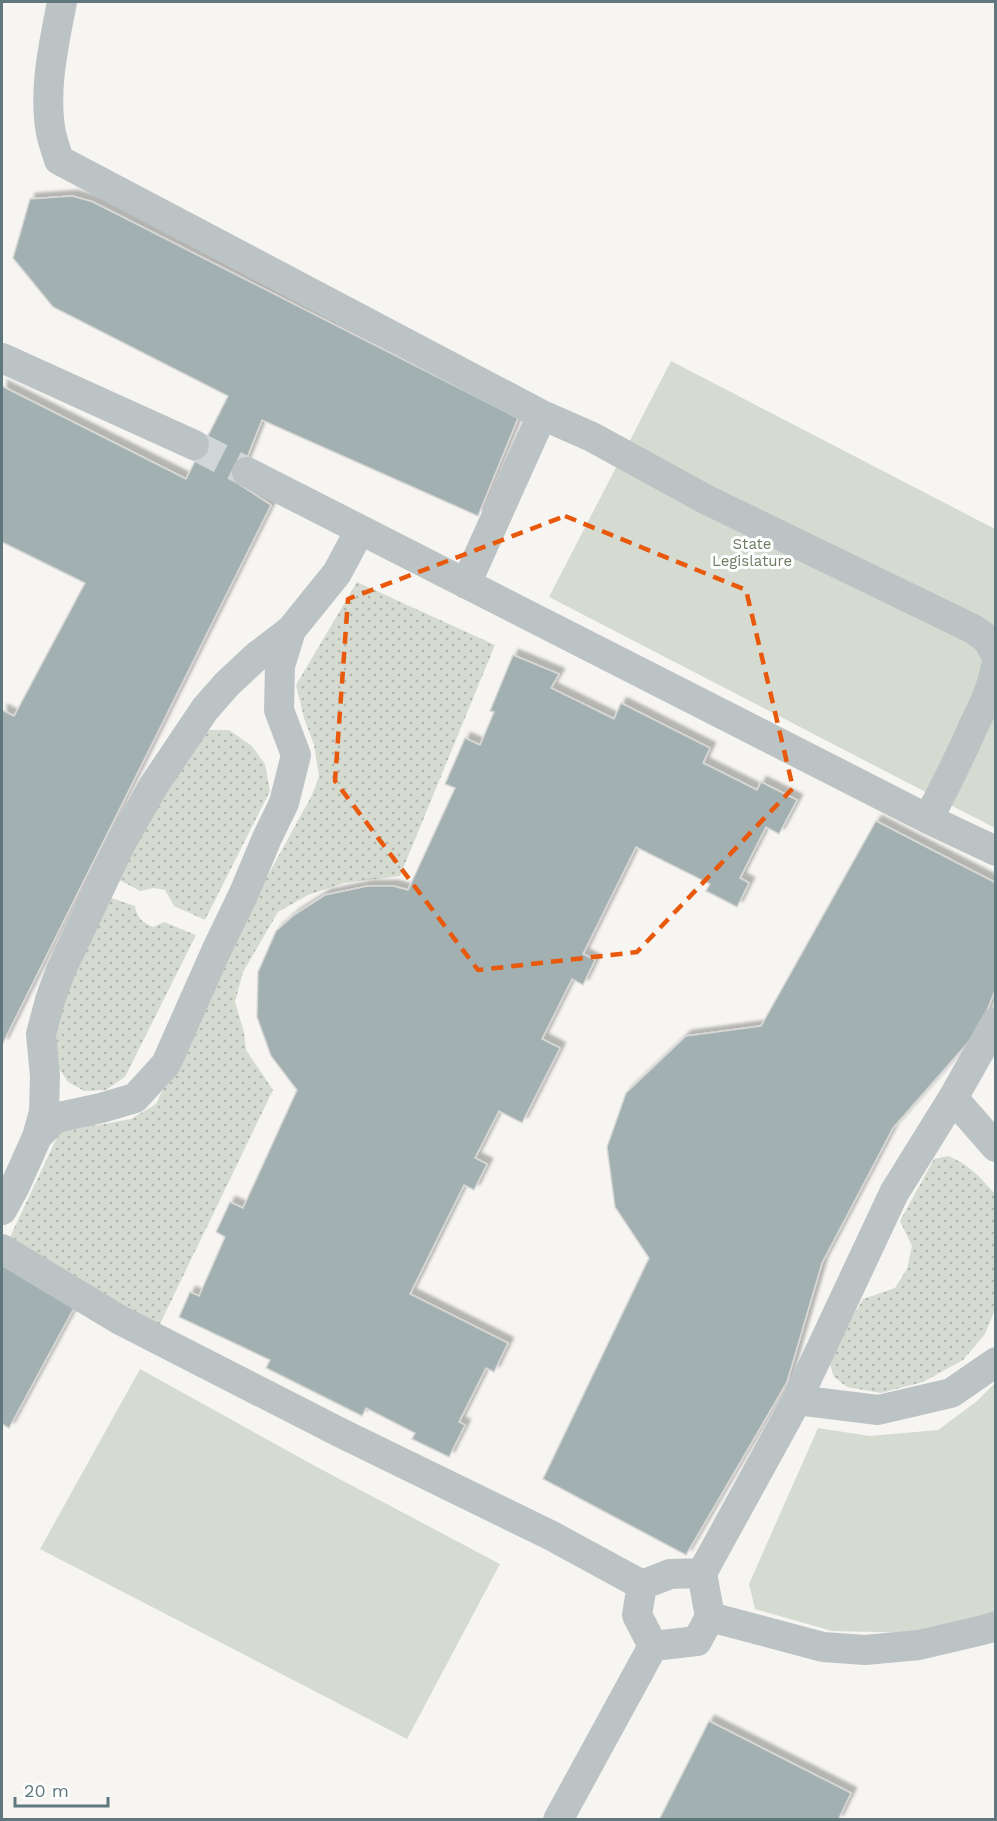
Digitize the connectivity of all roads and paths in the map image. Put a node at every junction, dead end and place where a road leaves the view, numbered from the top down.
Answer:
1 (62, 2) edge
2 (2, 358) edge
3 (542, 415) junction
4 (194, 445) tunnel mouth
5 (247, 472) tunnel mouth
6 (360, 530) junction
7 (466, 584) junction
8 (291, 630) junction
9 (996, 655) edge
10 (996, 666) edge
11 (928, 819) junction
12 (996, 851) edge
13 (996, 1022) edge
14 (953, 1098) junction
15 (37, 1137) junction
16 (996, 1147) edge
17 (2, 1210) edge
18 (2, 1249) edge
19 (996, 1362) edge
20 (797, 1400) junction
21 (702, 1573) junction
22 (642, 1585) junction
23 (710, 1617) junction
24 (996, 1626) edge
25 (653, 1646) junction
26 (558, 1820) edge

1 - 3 lane
2 - 4 lane
3 - 7 lane
3 - 9 lane
5 - 6 lane
6 - 7 lane
6 - 8 lane
7 - 11 lane
8 - 15 lane
8 - 15 lane
10 - 11 lane
11 - 12 lane
13 - 14 lane
14 - 16 lane
14 - 20 lane
15 - 17 lane
18 - 22 lane
19 - 20 lane
20 - 21 lane
21 - 22 lane
21 - 23 lane
22 - 25 lane
23 - 24 lane
23 - 25 lane
25 - 26 lane

